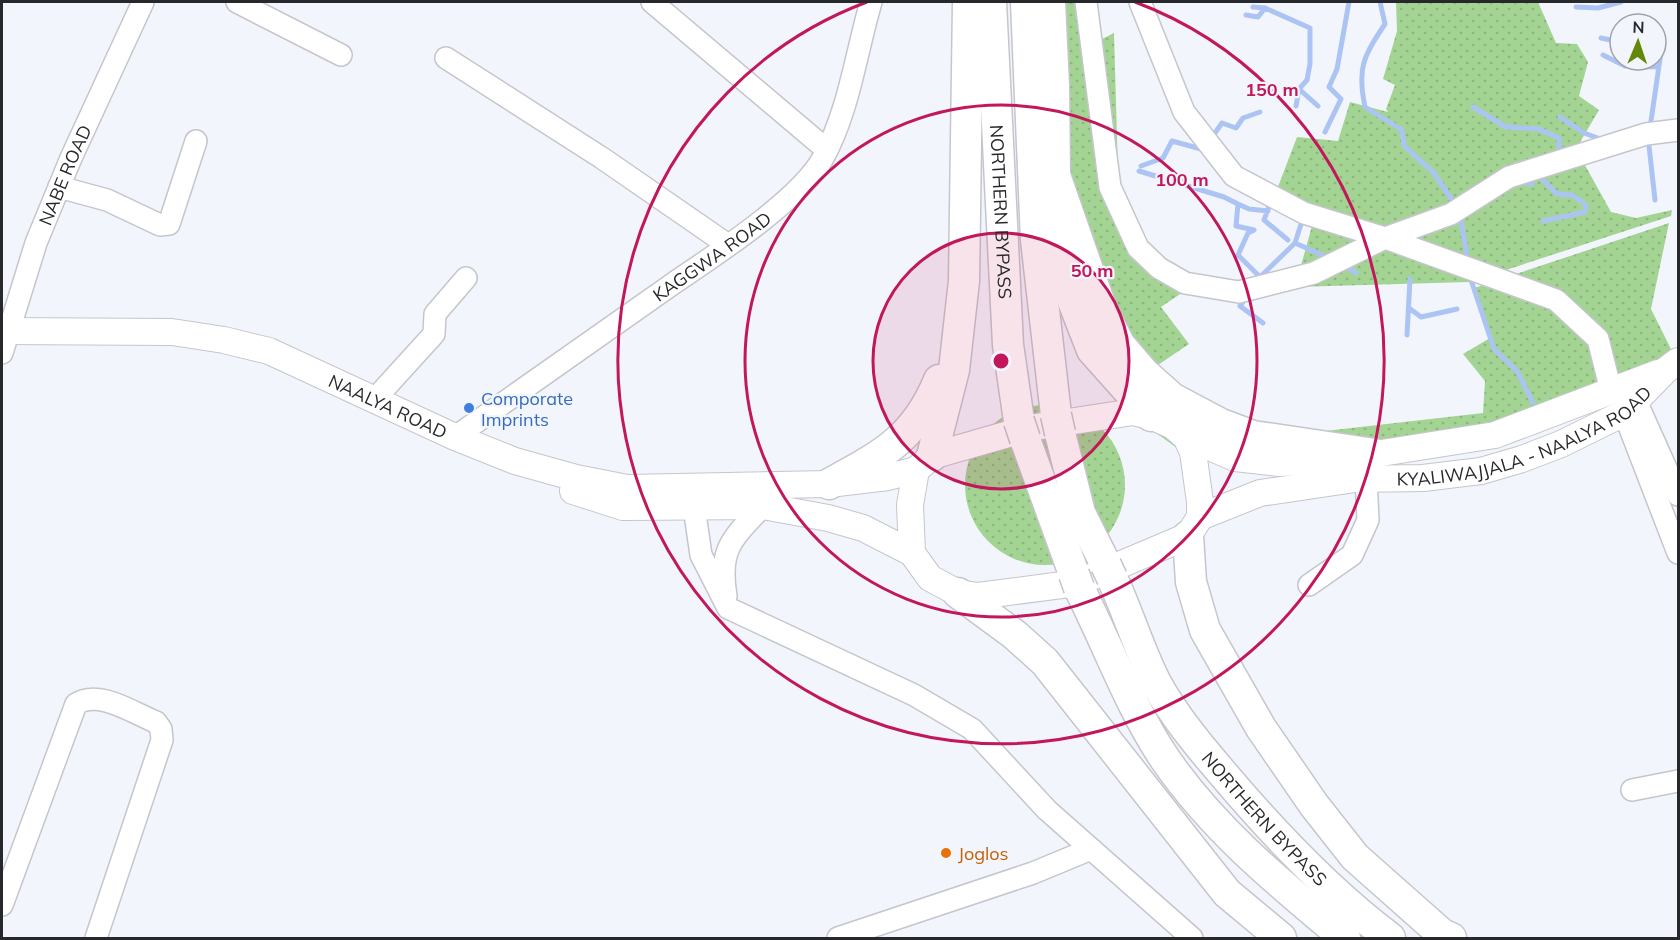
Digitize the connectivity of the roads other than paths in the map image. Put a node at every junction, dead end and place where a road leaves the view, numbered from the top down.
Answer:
1 (143, 2) edge
2 (237, 2) edge
3 (652, 2) edge
4 (870, 2) edge
5 (968, 2) edge
6 (990, 2) edge
7 (1026, 2) edge
8 (1050, 2) edge
9 (1086, 2) edge
10 (1140, 2) edge
11 (340, 55) dead end
12 (446, 58) dead end
13 (1678, 130) edge
14 (196, 141) dead end
15 (827, 150) junction
16 (1055, 175) junction
17 (59, 187) junction
18 (1385, 238) junction
19 (729, 245) junction
20 (466, 278) dead end
21 (958, 334) junction
22 (4, 338) edge
23 (1675, 365) edge
24 (374, 400) junction
25 (1624, 401) junction
26 (1151, 416) junction
27 (455, 437) junction
28 (1186, 437) junction
29 (924, 463) junction
30 (1365, 470) junction
31 (829, 484) junction
32 (1678, 495) edge
33 (769, 496) junction
34 (694, 497) junction
35 (1194, 526) junction
36 (912, 553) junction
37 (1678, 553) edge
38 (1309, 585) dead end
39 (958, 593) junction
40 (728, 608) junction
41 (1678, 781) edge
42 (1632, 790) dead end
43 (1091, 849) junction
44 (9, 859) edge
45 (2, 904) edge
46 (1408, 905) junction
47 (96, 939) edge
48 (838, 939) edge
49 (1192, 939) edge
50 (1281, 939) edge
51 (1345, 939) edge
52 (1390, 939) edge
53 (1451, 939) edge
54 (1463, 939) edge

1 - 17 street, NABE ROAD
2 - 11 street
3 - 15 street
4 - 15 street, KAGGWA ROAD
5 - 21 highway
6 - 51 highway, NORTHERN BYPASS
7 - 52 highway, NORTHERN BYPASS
8 - 16 highway
9 - 18 street
10 - 18 street
12 - 19 street
13 - 18 street
14 - 17 street
15 - 19 street, KAGGWA ROAD
16 - 26 highway
16 - 30 highway
17 - 22 street, NABE ROAD
18 - 25 street
19 - 27 street, KAGGWA ROAD
20 - 24 street
21 - 29 highway
21 - 31 highway
22 - 24 main road, NAALYA ROAD
23 - 25 main road
24 - 27 main road, NAALYA ROAD
25 - 30 main road
25 - 30 main road, KYALIWAJJALA - NAALYA ROAD
25 - 32 street
25 - 37 street
26 - 28 main road
26 - 29 main road
27 - 34 main road, NAALYA ROAD
28 - 30 main road
28 - 35 main road
29 - 31 main road
29 - 36 main road
30 - 35 main road
30 - 38 street
31 - 33 main road
33 - 34 main road, NAALYA ROAD
33 - 36 main road
33 - 40 street
34 - 40 street
35 - 39 main road
35 - 46 highway
36 - 39 main road
39 - 50 highway
40 - 43 street
41 - 42 street
43 - 48 street
43 - 49 street
44 - 45 street
44 - 47 street
46 - 53 highway
46 - 54 street

